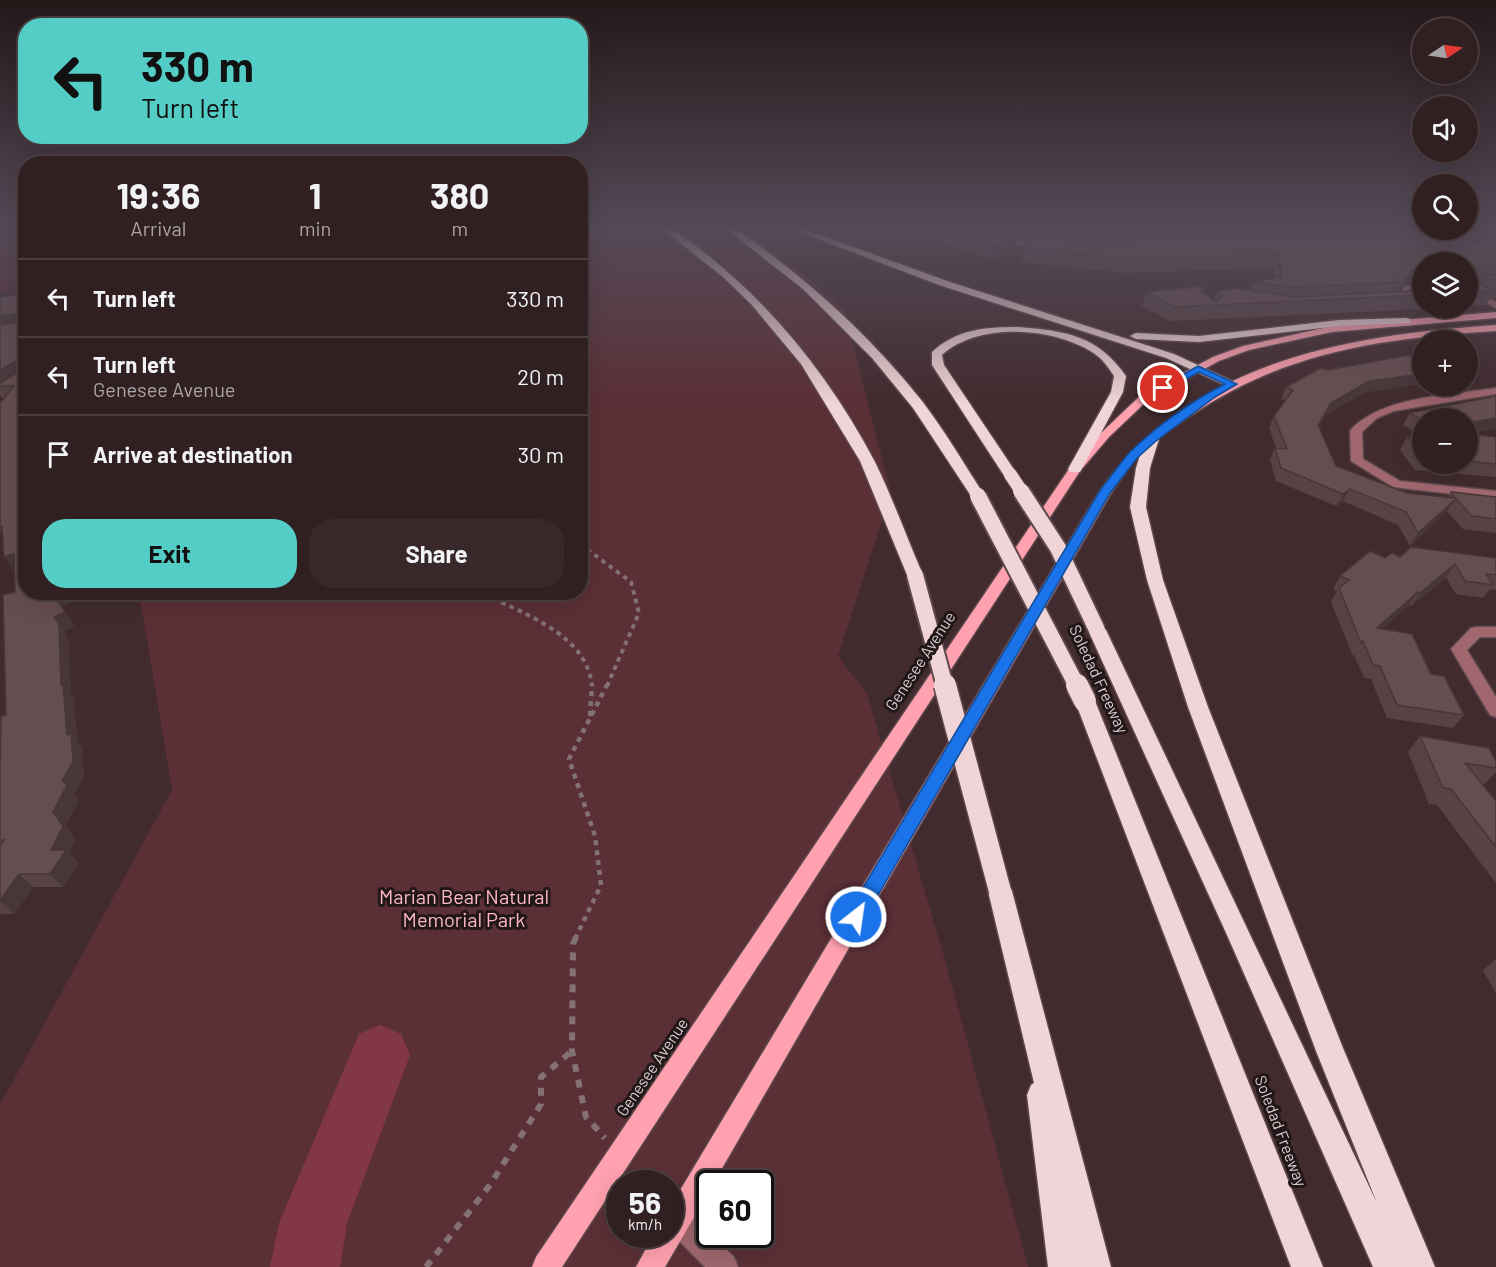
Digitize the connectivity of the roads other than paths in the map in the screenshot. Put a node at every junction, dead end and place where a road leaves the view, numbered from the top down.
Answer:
1 (740, 287) edge
2 (806, 287) edge
3 (956, 287) edge
4 (1412, 288) edge
5 (1478, 296) edge
6 (1389, 300) edge
7 (1496, 305) edge
8 (1496, 315) edge
9 (1406, 321) junction
10 (1066, 322) junction
11 (1496, 328) edge
12 (1198, 369) junction
13 (1233, 384) junction
14 (1496, 390) edge
15 (1152, 439) junction
16 (1075, 469) junction
17 (1496, 495) edge
18 (1496, 632) edge
19 (1496, 711) edge
20 (1030, 1013) junction
21 (684, 1209) edge
22 (684, 1238) edge
23 (661, 1248) edge
24 (546, 1267) edge
25 (650, 1267) edge
26 (724, 1267) edge
27 (1064, 1267) edge
28 (1095, 1267) edge
29 (1307, 1267) edge
30 (1390, 1267) edge
31 (1419, 1267) edge

1 - 20 highway, bridge
2 - 29 highway, Soledad Freeway, bridge
3 - 10 highway
4 - 6 street
5 - 7 street
8 - 9 main road, Genesee Avenue
9 - 10 highway
9 - 12 main road, Genesee Avenue
10 - 12 highway
11 - 13 main road
12 - 13 highway
12 - 16 main road, Genesee Avenue
13 - 15 main road
14 - 17 street
15 - 21 main road
15 - 31 highway
16 - 24 main road, Genesee Avenue
16 - 30 highway, bridge
18 - 19 street
20 - 27 highway
20 - 28 highway
22 - 26 street
23 - 25 main road

